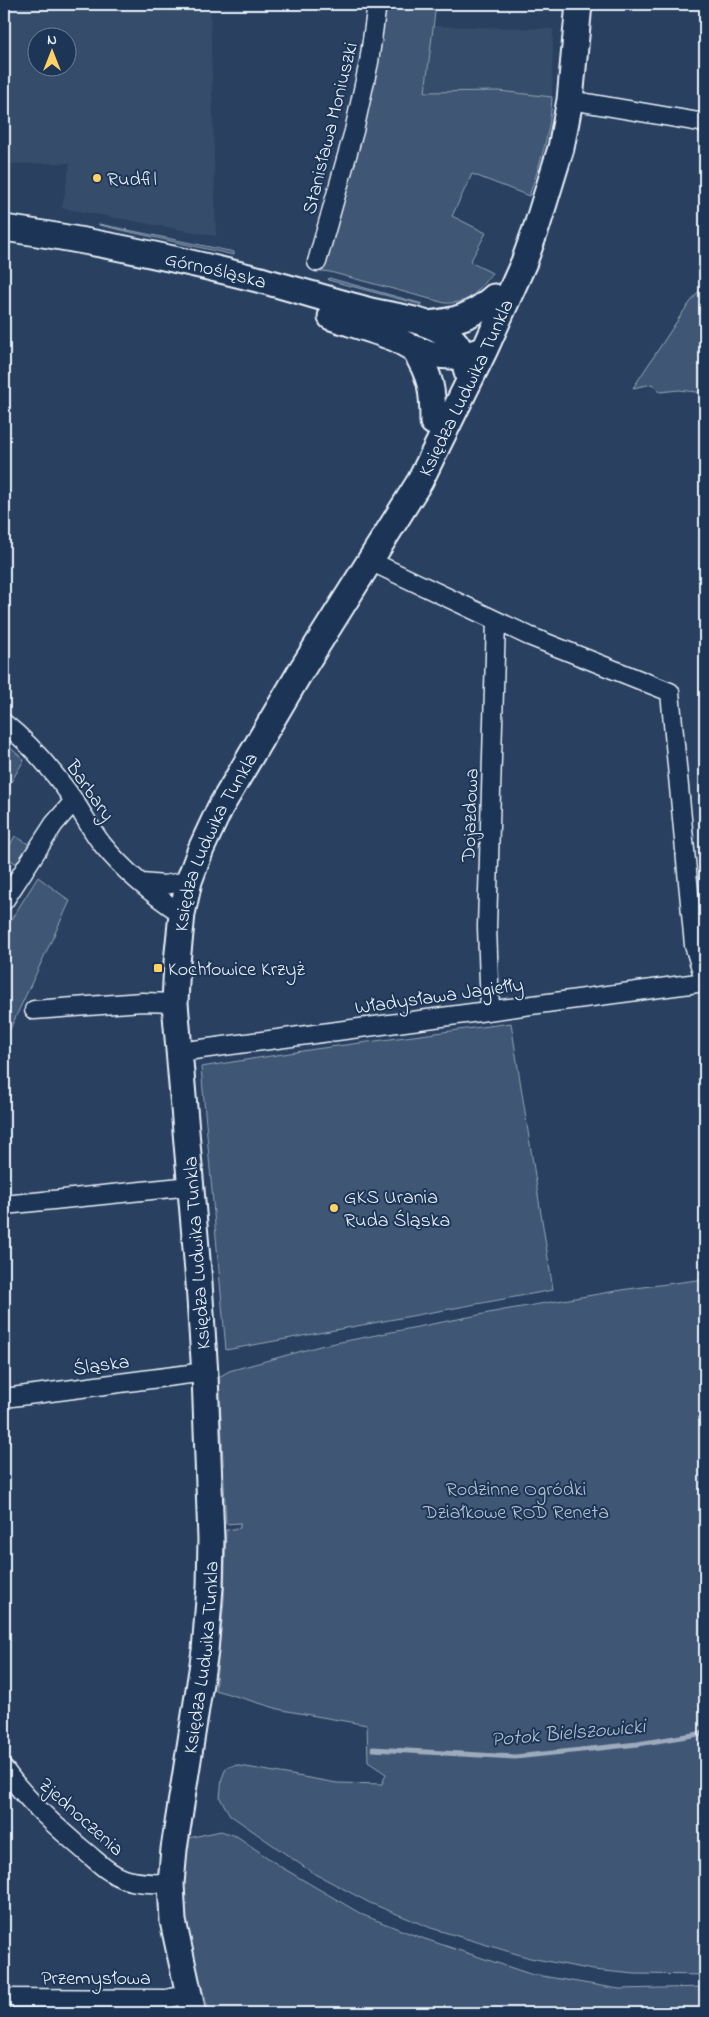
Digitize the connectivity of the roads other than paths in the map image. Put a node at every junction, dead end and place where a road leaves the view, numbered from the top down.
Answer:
1 (377, 4) edge
2 (579, 4) edge
3 (570, 100) junction
4 (705, 123) edge
5 (538, 226) junction
6 (4, 228) edge
7 (4, 244) edge
8 (317, 262) dead end
9 (494, 297) junction
10 (427, 324) junction
11 (414, 348) junction
12 (474, 352) junction
13 (432, 422) junction
14 (376, 551) junction
15 (496, 621) junction
16 (4, 722) edge
17 (74, 801) junction
18 (189, 881) junction
19 (142, 883) junction
20 (4, 901) edge
21 (182, 914) junction
22 (705, 982) edge
23 (175, 1003) junction
24 (34, 1010) dead end
25 (490, 1010) junction
26 (179, 1052) junction
27 (191, 1186) junction
28 (4, 1205) edge
29 (205, 1372) junction
30 (4, 1398) edge
31 (4, 1769) edge
32 (171, 1884) junction
33 (4, 1998) edge
34 (190, 2004) edge

1 - 8 street, Stanisława Moniuszki
2 - 3 street, Księdza Ludwika Tunkla
3 - 4 street
3 - 5 street, Księdza Ludwika Tunkla
5 - 9 street, Księdza Ludwika Tunkla
5 - 12 street, Księdza Ludwika Tunkla
6 - 10 street, Górnośląska
7 - 11 street, Górnośląska
9 - 10 street, Górnośląska
9 - 12 street, Księdza Ludwika Tunkla
10 - 12 street, Górnośląska
11 - 12 street, Górnośląska
11 - 13 street
12 - 13 street, Księdza Ludwika Tunkla
12 - 14 street, Księdza Ludwika Tunkla
13 - 14 street, Księdza Ludwika Tunkla
14 - 15 street
14 - 18 street, Księdza Ludwika Tunkla
15 - 22 street
15 - 25 street, Dojazdowa
16 - 17 street, Barbary
17 - 19 street, Barbary
17 - 20 street
18 - 19 street
18 - 21 street, Księdza Ludwika Tunkla
19 - 21 street, Barbary
21 - 23 street, Księdza Ludwika Tunkla
22 - 25 street, Władysława Jagiełły
23 - 24 street
23 - 26 street, Księdza Ludwika Tunkla
25 - 26 street, Władysława Jagiełły
26 - 27 street, Księdza Ludwika Tunkla
27 - 28 street
27 - 29 street, Księdza Ludwika Tunkla
29 - 30 street, Śląska
29 - 32 street, Księdza Ludwika Tunkla
31 - 32 street, Zjednoczenia
32 - 34 street, Księdza Ludwika Tunkla
33 - 34 street, Przemysłowa

